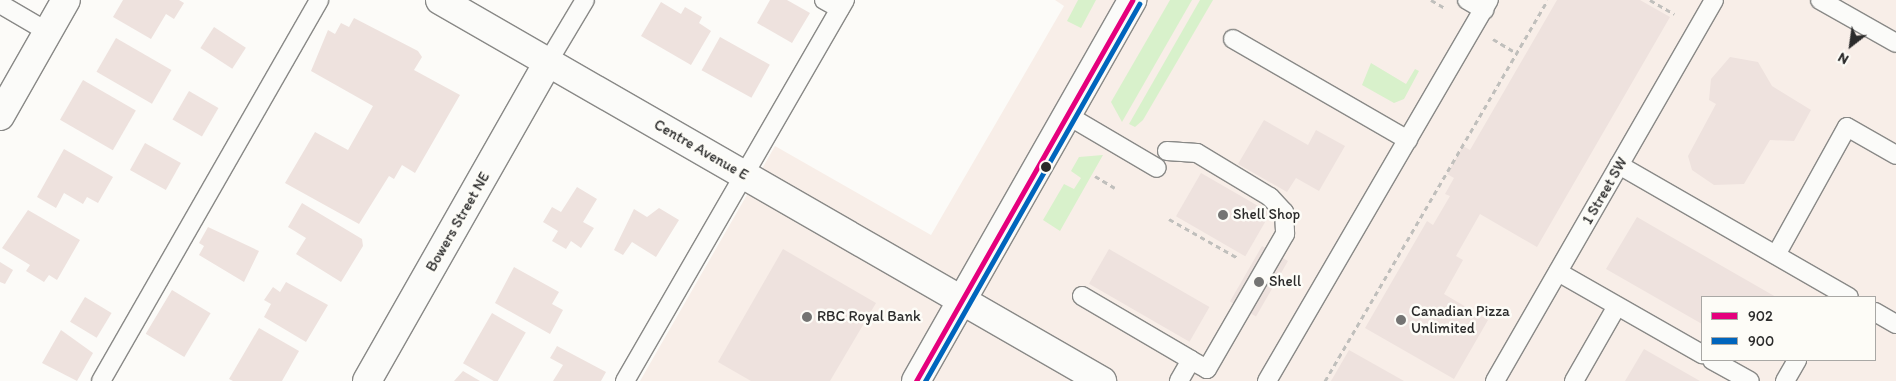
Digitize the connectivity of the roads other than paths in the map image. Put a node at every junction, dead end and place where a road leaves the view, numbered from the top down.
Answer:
1 (66, 0) edge
2 (319, 0) edge
3 (440, 0) edge
4 (585, 0) edge
5 (824, 0) edge
6 (1132, 0) edge
7 (1467, 0) edge
8 (1714, 0) edge
9 (1820, 0) edge
10 (0, 4) edge
11 (842, 5) edge
12 (1487, 5) edge
13 (48, 32) junction
14 (1233, 39) dead end
15 (1896, 43) edge
16 (548, 62) junction
17 (1067, 115) junction
18 (0, 116) edge
19 (1408, 140) junction
20 (1167, 150) dead end
21 (1896, 155) edge
22 (1619, 165) junction
23 (1157, 168) dead end
24 (745, 176) junction
25 (1776, 255) junction
26 (1558, 272) junction
27 (1840, 295) edge
28 (1082, 296) dead end
29 (962, 301) junction
30 (1617, 306) junction
31 (1876, 313) edge
32 (1896, 324) edge
33 (1701, 353) edge
34 (1191, 360) junction
35 (1714, 361) edge
36 (1796, 361) edge
37 (101, 381) edge
38 (366, 381) edge
39 (626, 381) edge
40 (916, 381) edge
41 (1102, 381) edge
42 (1180, 381) edge
43 (1267, 381) edge
44 (1495, 381) edge
45 (1574, 381) edge
46 (1750, 381) edge
47 (1785, 381) edge

1 - 13 street
2 - 37 lane
3 - 16 street, Centre Avenue E
4 - 16 lane
5 - 11 lane
6 - 17 street
7 - 12 lane
8 - 22 lane, 1 Street SW
9 - 15 lane
10 - 13 lane
11 - 24 lane
12 - 19 lane
13 - 18 street
14 - 19 lane
16 - 24 street, Centre Avenue E
16 - 38 street, Bowers Street NE
17 - 23 lane
17 - 29 street
19 - 43 lane
20 - 34 lane
21 - 25 lane
22 - 25 lane
22 - 26 lane, 1 Street SW
24 - 29 street, Centre Avenue E
24 - 39 lane
25 - 27 lane
26 - 30 lane
26 - 44 lane, 1 Street SW
28 - 34 lane
29 - 40 street
29 - 41 street, Centre Avenue E
30 - 33 lane
30 - 45 lane
31 - 32 lane
34 - 42 lane
35 - 46 lane
36 - 47 lane

